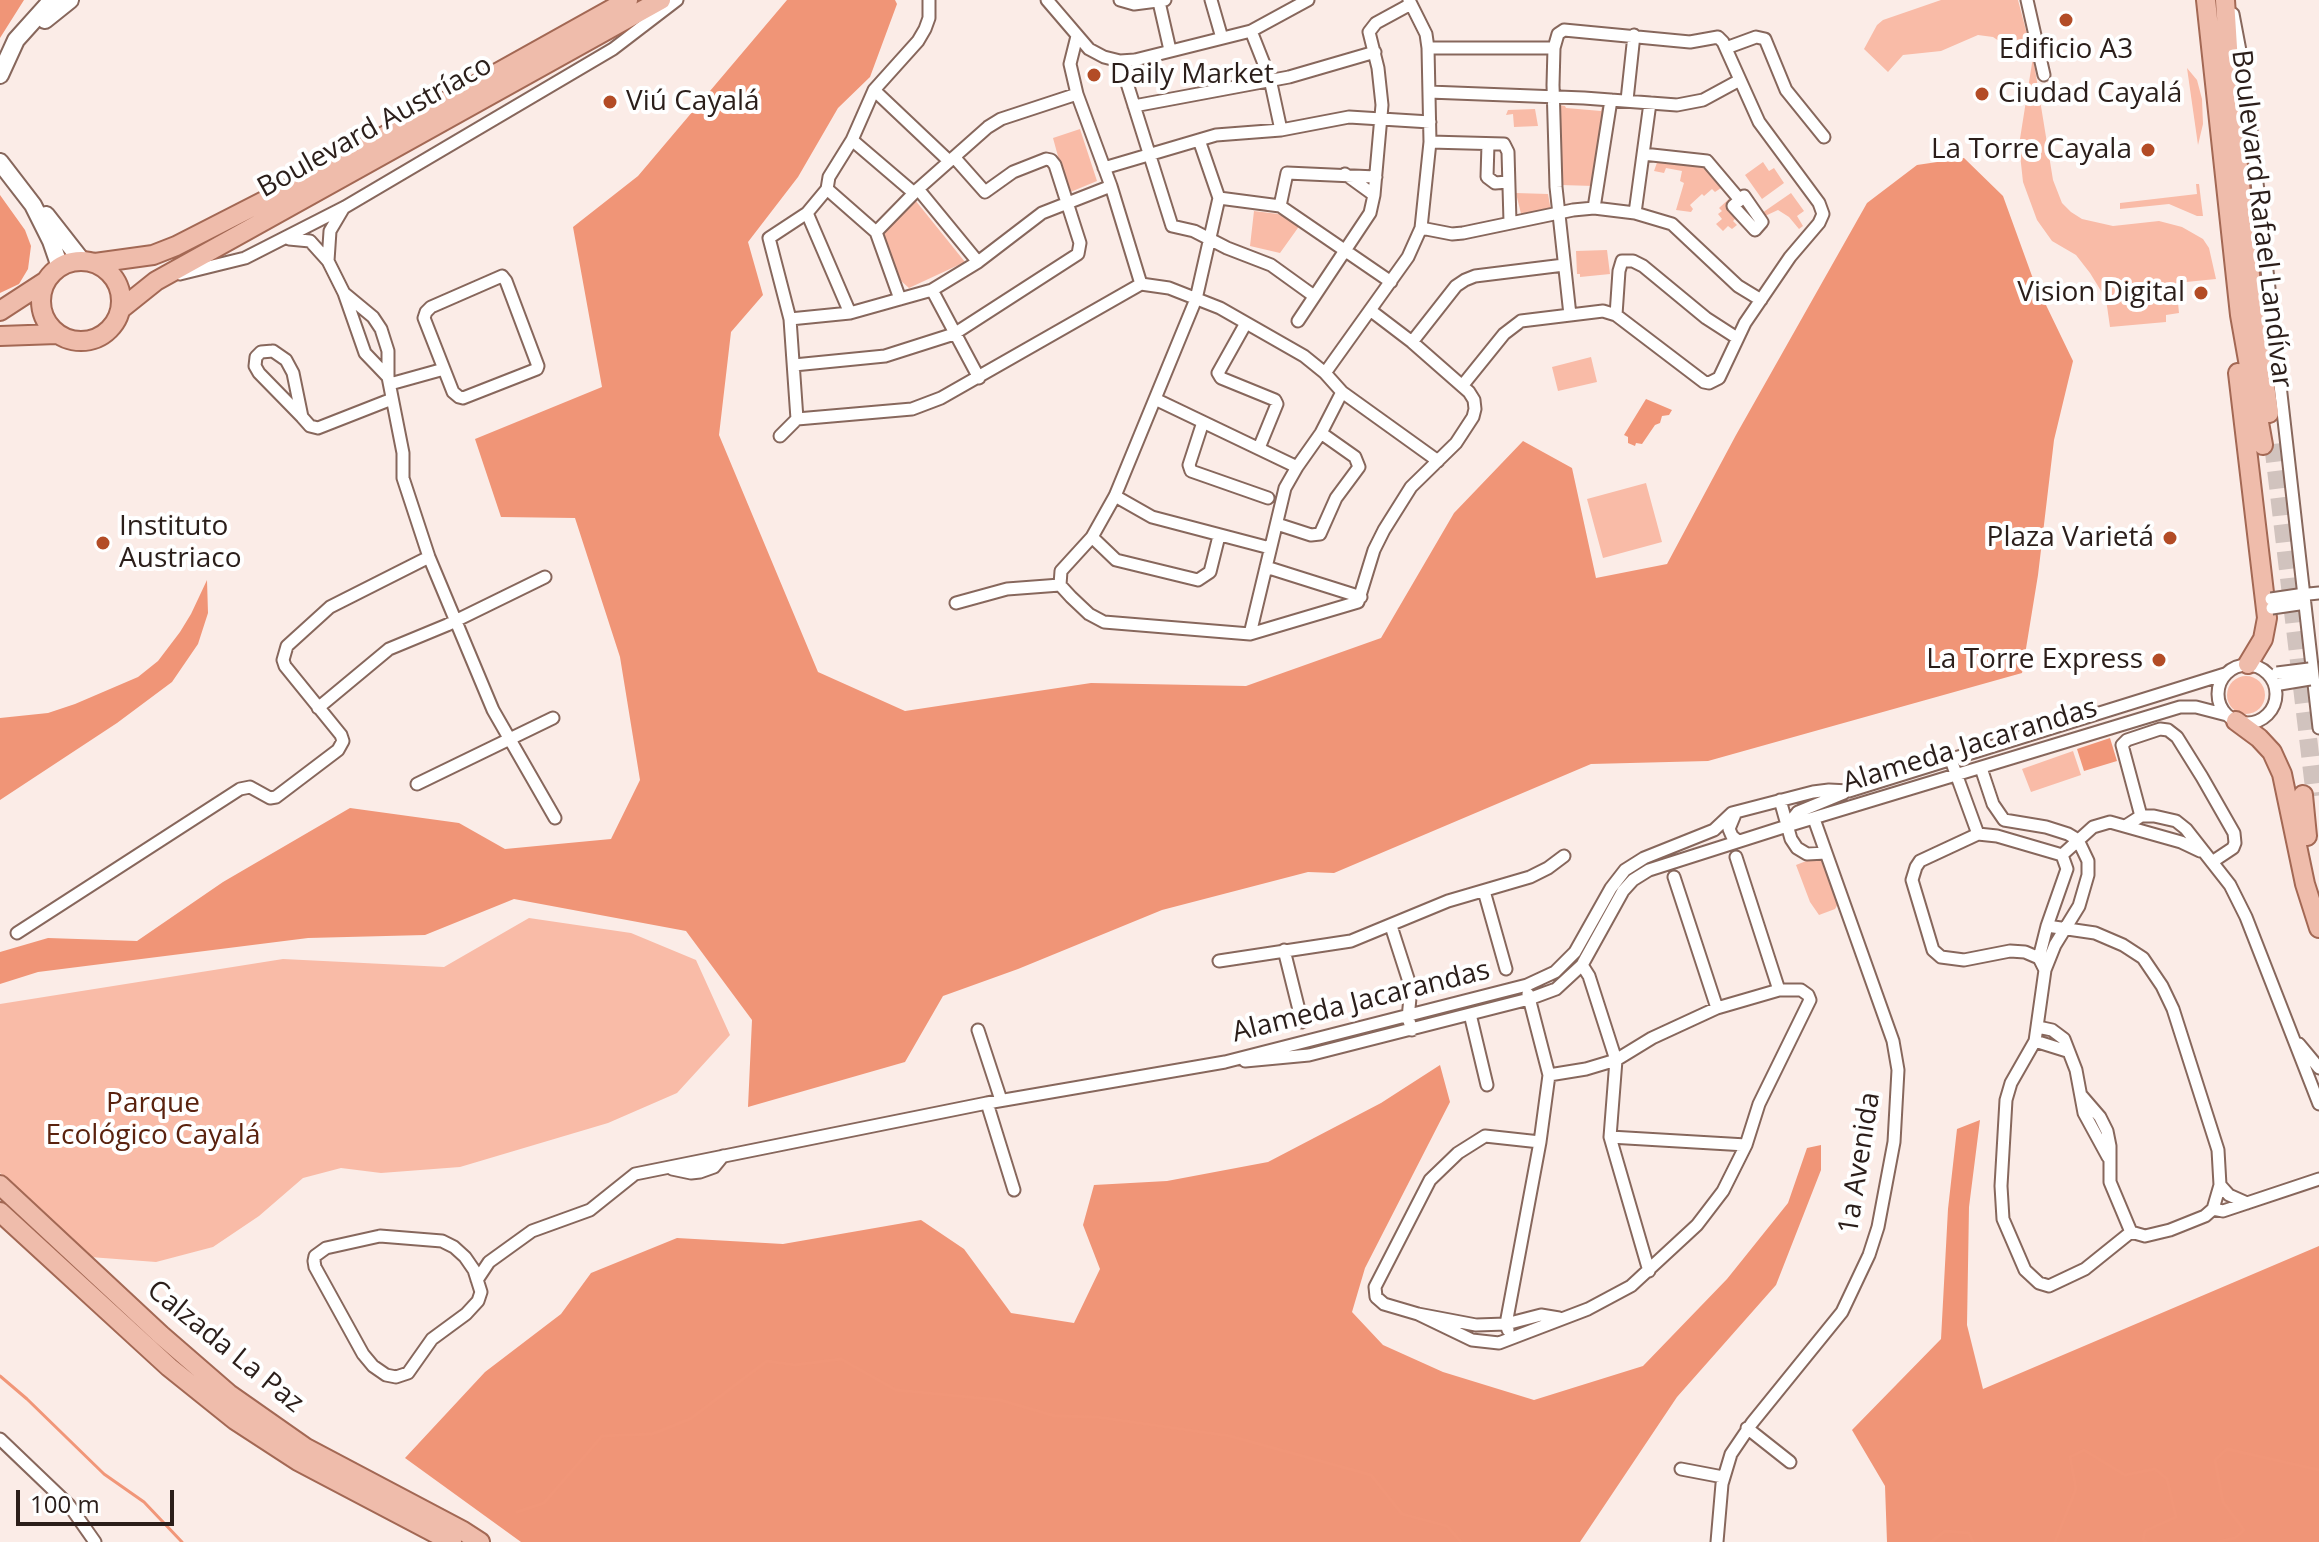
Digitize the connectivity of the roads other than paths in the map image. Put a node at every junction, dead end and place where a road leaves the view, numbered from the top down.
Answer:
1 (52, 0) edge
2 (70, 0) edge
3 (628, 0) edge
4 (661, 0) edge
5 (677, 0) edge
6 (929, 0) edge
7 (1047, 0) edge
8 (1120, 0) edge
9 (1211, 0) edge
10 (1308, 0) edge
11 (2027, 0) edge
12 (1162, 1) edge
13 (2218, 1) edge
14 (1410, 2) edge
15 (1251, 31) junction
16 (1634, 35) junction
17 (1077, 36) junction
18 (1222, 38) junction
19 (1428, 48) junction
20 (1554, 48) junction
21 (1726, 48) junction
22 (1170, 50) junction
23 (1375, 52) junction
24 (10, 55) junction
25 (1120, 61) junction
26 (0, 75) edge
27 (2044, 75) dead end
28 (1270, 79) junction
29 (1738, 81) junction
30 (874, 90) junction
31 (1429, 92) junction
32 (1077, 94) junction
33 (1555, 96) junction
34 (1611, 100) junction
35 (1627, 100) junction
36 (1650, 103) junction
37 (1134, 106) junction
38 (1382, 118) junction
39 (1430, 122) junction
40 (1281, 130) junction
41 (1824, 137) dead end
42 (852, 140) junction
43 (1199, 140) junction
44 (1430, 142) junction
45 (1488, 144) junction
46 (1147, 154) junction
47 (1643, 154) junction
48 (952, 159) junction
49 (0, 162) edge
50 (1104, 168) junction
51 (1344, 174) junction
52 (1376, 177) junction
53 (1508, 182) junction
54 (1111, 186) junction
55 (827, 189) junction
56 (916, 191) junction
57 (1374, 195) junction
58 (1219, 198) junction
59 (1740, 200) dead end
60 (1067, 202) junction
61 (33, 205) junction
62 (1280, 206) junction
63 (345, 207) junction
64 (1594, 208) junction
65 (1559, 212) junction
66 (807, 213) junction
67 (1635, 213) junction
68 (1510, 222) junction
69 (1421, 228) junction
70 (876, 232) junction
71 (284, 239) junction
72 (1210, 239) junction
73 (1344, 250) junction
74 (328, 261) junction
75 (89, 262) junction
76 (978, 262) junction
77 (1564, 265) junction
78 (60, 267) junction
79 (46, 281) junction
80 (156, 281) junction
81 (1391, 282) junction
82 (1141, 284) junction
83 (932, 290) junction
84 (344, 293) junction
85 (1314, 296) junction
86 (900, 299) junction
87 (1196, 299) junction
88 (1761, 300) junction
89 (2239, 304) junction
90 (121, 309) junction
91 (1370, 310) junction
92 (0, 311) edge
93 (850, 313) junction
94 (1570, 315) junction
95 (1616, 315) junction
96 (790, 319) junction
97 (1298, 321) dead end
98 (1246, 323) junction
99 (57, 334) junction
100 (954, 334) junction
101 (0, 336) edge
102 (1737, 338) junction
103 (1412, 342) junction
104 (794, 365) junction
105 (444, 369) junction
106 (1325, 373) junction
107 (979, 378) junction
108 (389, 380) junction
109 (1462, 386) junction
110 (1342, 392) junction
111 (392, 399) junction
112 (1155, 399) junction
113 (302, 417) junction
114 (797, 419) junction
115 (1203, 422) junction
116 (1321, 433) junction
117 (780, 436) dead end
118 (1259, 448) junction
119 (1438, 461) junction
120 (1297, 467) junction
121 (1115, 496) junction
122 (1268, 498) dead end
123 (1277, 524) junction
124 (1219, 536) junction
125 (1092, 537) junction
126 (1270, 548) junction
127 (429, 557) junction
128 (1266, 567) junction
129 (545, 577) dead end
130 (1060, 585) junction
131 (2319, 593) edge
132 (1361, 597) junction
133 (2301, 600) junction
134 (956, 603) dead end
135 (2319, 603) edge
136 (2269, 604) junction
137 (455, 621) junction
138 (1250, 634) junction
139 (2248, 664) junction
140 (2314, 673) edge
141 (2225, 674) junction
142 (2276, 680) junction
143 (318, 708) junction
144 (553, 718) dead end
145 (2232, 718) junction
146 (2319, 728) edge
147 (510, 740) junction
148 (1951, 760) junction
149 (1981, 768) junction
150 (1957, 775) junction
151 (417, 784) dead end
152 (1849, 791) junction
153 (1780, 800) junction
154 (1737, 811) junction
155 (2141, 816) junction
156 (555, 818) dead end
157 (1814, 819) junction
158 (2127, 825) junction
159 (1787, 826) junction
160 (1978, 834) junction
161 (2319, 837) edge
162 (2078, 840) junction
163 (1738, 841) junction
164 (1685, 842) junction
165 (1826, 853) junction
166 (1697, 855) junction
167 (2062, 855) junction
168 (1564, 856) dead end
169 (1736, 857) dead end
170 (2209, 858) junction
171 (1674, 877) dead end
172 (1484, 891) junction
173 (2319, 891) edge
174 (1391, 926) junction
175 (2047, 926) junction
176 (2065, 927) junction
177 (2319, 928) edge
178 (17, 933) dead end
179 (1284, 950) junction
180 (1219, 961) dead end
181 (2044, 964) junction
182 (1582, 965) junction
183 (1506, 969) dead end
184 (1527, 985) junction
185 (1411, 988) junction
186 (1779, 990) junction
187 (1529, 999) junction
188 (1717, 1008) junction
189 (1425, 1009) junction
190 (1408, 1014) junction
191 (1470, 1014) junction
192 (1302, 1022) dead end
193 (2038, 1027) junction
194 (978, 1030) dead end
195 (1412, 1030) junction
196 (2296, 1040) junction
197 (2035, 1041) junction
198 (2067, 1051) junction
199 (1616, 1060) junction
200 (1225, 1062) junction
201 (2319, 1068) edge
202 (1549, 1075) junction
203 (1487, 1085) dead end
204 (1001, 1100) junction
205 (987, 1103) junction
206 (2319, 1104) edge
207 (1610, 1137) junction
208 (1540, 1142) junction
209 (1746, 1145) junction
210 (2319, 1179) edge
211 (2220, 1185) junction
212 (0, 1186) edge
213 (1014, 1190) dead end
214 (2247, 1203) junction
215 (2213, 1209) junction
216 (0, 1212) edge
217 (2131, 1232) junction
218 (465, 1257) junction
219 (489, 1262) junction
220 (1649, 1271) junction
221 (477, 1280) junction
222 (1418, 1314) junction
223 (1560, 1318) junction
224 (1506, 1324) junction
225 (1512, 1339) junction
226 (1747, 1428) junction
227 (0, 1439) edge
228 (1790, 1462) dead end
229 (1681, 1469) dead end
230 (1723, 1477) junction
231 (95, 1542) edge
232 (452, 1542) edge
233 (480, 1542) edge
234 (1717, 1542) edge

1 - 24 street
2 - 24 street
3 - 75 main road, Boulevard Austríaco
4 - 80 main road, Boulevard Austríaco
5 - 63 street
6 - 30 street
7 - 17 street
8 - 12 street
9 - 18 street
10 - 15 street
11 - 27 street
12 - 22 street
13 - 89 main road, Boulevard Rafael Landívar
13 - 89 main road, Boulevard Rafael Landívar
13 - 133 street
14 - 19 street
14 - 23 street
15 - 18 street
15 - 28 street
16 - 20 street
16 - 21 street
16 - 35 street
17 - 25 street
17 - 32 street
18 - 22 street
19 - 20 street
19 - 31 street
20 - 33 street
21 - 29 street
21 - 41 street
22 - 25 street
23 - 28 street
23 - 38 street
24 - 26 street
25 - 37 street
28 - 37 street
28 - 40 street
29 - 36 street
29 - 88 street
30 - 42 street
30 - 48 street
31 - 33 street
31 - 39 street
32 - 48 street
32 - 50 street
33 - 34 street
33 - 65 street
34 - 35 street
34 - 64 street
35 - 36 street
36 - 47 street
37 - 46 street
38 - 39 street
38 - 40 street
38 - 52 street
39 - 44 street
40 - 43 street
42 - 55 street
42 - 56 street
43 - 46 street
43 - 58 street
44 - 45 street
44 - 69 street
45 - 53 street
45 - 53 street
46 - 50 street
46 - 72 street
47 - 59 street
47 - 67 street
48 - 56 street
48 - 60 street
49 - 61 street
50 - 54 street
51 - 52 street
51 - 57 street
51 - 62 street
52 - 57 street
53 - 68 street
54 - 60 street
54 - 82 street
55 - 66 street
55 - 70 street
56 - 70 street
56 - 76 street
57 - 73 street
58 - 62 street
58 - 72 street
60 - 76 street
60 - 100 street
61 - 75 street
61 - 78 street
62 - 73 street
63 - 71 street
63 - 74 street
64 - 65 street
64 - 67 street
65 - 68 street
65 - 77 street
66 - 93 street
66 - 96 street
67 - 88 street
68 - 69 street
69 - 81 street
70 - 86 street
71 - 74 street
71 - 80 street
72 - 85 street
72 - 87 street
73 - 81 street
73 - 85 street
74 - 84 street
75 - 78 main road
75 - 90 main road
76 - 83 street
77 - 94 street
77 - 103 street
78 - 79 main road
79 - 92 main road
79 - 99 main road
80 - 90 main road, Boulevard Austríaco
81 - 91 street
82 - 87 street
82 - 107 street
83 - 86 street
83 - 100 street
84 - 108 street
84 - 108 street
85 - 97 street
86 - 93 street
87 - 98 street
87 - 112 street
88 - 102 street
89 - 136 main road
90 - 99 main road
91 - 103 street
91 - 106 street
93 - 96 street
94 - 95 street
94 - 109 street
95 - 102 street
95 - 102 street
96 - 104 street
98 - 106 street
98 - 118 street
99 - 101 main road
100 - 104 street
100 - 107 street
103 - 109 street
104 - 114 street
105 - 105 street
105 - 108 street
106 - 110 street
107 - 114 street
108 - 111 street
109 - 119 street
110 - 116 street
110 - 119 street
111 - 113 street
111 - 127 street
112 - 115 street
112 - 121 street
113 - 113 street
114 - 117 street
115 - 118 street
115 - 122 street
116 - 120 street
116 - 123 street
118 - 120 street
119 - 132 street
120 - 123 street
121 - 124 street
121 - 125 street
123 - 126 street
124 - 125 street
124 - 126 street
125 - 130 street
126 - 128 street
127 - 137 street
127 - 143 street
128 - 132 street
128 - 138 street
129 - 137 street
130 - 134 street
130 - 138 street
131 - 133 street
132 - 138 street
133 - 135 street
133 - 136 street, bridge
133 - 140 street
136 - 139 main road
137 - 143 street
137 - 147 street
139 - 141 street
139 - 142 street
140 - 142 street, bridge
140 - 146 street
141 - 145 street
141 - 148 street, Alameda Jacarandas
142 - 145 street
143 - 178 street
144 - 147 street
145 - 149 street, Alameda Jacarandas
145 - 177 main road
147 - 151 street
147 - 156 street
148 - 150 street
148 - 152 street, Alameda Jacarandas
149 - 150 street, Alameda Jacarandas
149 - 162 street
150 - 157 street, Alameda Jacarandas
150 - 160 street
152 - 153 street, Alameda Jacarandas
152 - 159 street
153 - 154 street, Alameda Jacarandas
153 - 159 street
154 - 163 street
154 - 164 street, Alameda Jacarandas
155 - 158 street
155 - 170 street
155 - 170 street
157 - 159 street, Alameda Jacarandas
157 - 165 street, 1a Avenida
158 - 162 street
158 - 170 street
159 - 163 street, Alameda Jacarandas
159 - 165 street
160 - 167 street
160 - 181 street
161 - 173 main road
162 - 167 street
162 - 176 street
163 - 166 street, Alameda Jacarandas
164 - 166 street
164 - 184 street, Alameda Jacarandas
165 - 226 street, 1a Avenida
166 - 182 street, Alameda Jacarandas
167 - 175 street
168 - 172 street
169 - 186 street
170 - 196 street
171 - 188 street
172 - 174 street
172 - 183 street
174 - 179 street
174 - 185 street
175 - 176 street
175 - 181 street
176 - 181 street
176 - 211 street
179 - 180 street
179 - 192 street
181 - 193 street
182 - 187 street, Alameda Jacarandas
182 - 199 street
184 - 187 street
184 - 189 street, Alameda Jacarandas
185 - 189 street
185 - 190 street
186 - 188 street
186 - 209 street
187 - 191 street, Alameda Jacarandas
187 - 202 street
188 - 199 street
189 - 190 street, Alameda Jacarandas
190 - 195 street
190 - 200 street, Alameda Jacarandas
191 - 195 street, Alameda Jacarandas
191 - 203 street
193 - 197 street
193 - 198 street
194 - 204 street
195 - 200 street, Alameda Jacarandas
196 - 201 street
196 - 206 street
197 - 198 street
197 - 217 street
198 - 217 street
199 - 202 street
199 - 207 street
200 - 204 street
202 - 208 street
204 - 205 street
205 - 213 street
205 - 219 street
207 - 209 street
207 - 220 street
208 - 222 street
208 - 224 street
209 - 220 street
210 - 214 street
211 - 214 street
211 - 215 street
212 - 233 main road, Calzada La Paz
214 - 215 street
215 - 217 street
216 - 232 main road, Calzada La Paz
218 - 219 street
218 - 221 street
218 - 221 street
219 - 221 street
220 - 223 street
222 - 224 street
222 - 225 street
223 - 224 street
223 - 225 street
224 - 225 street
226 - 228 street
226 - 230 street, 1a Avenida
227 - 231 street
229 - 230 street
230 - 234 street, 1a Avenida

